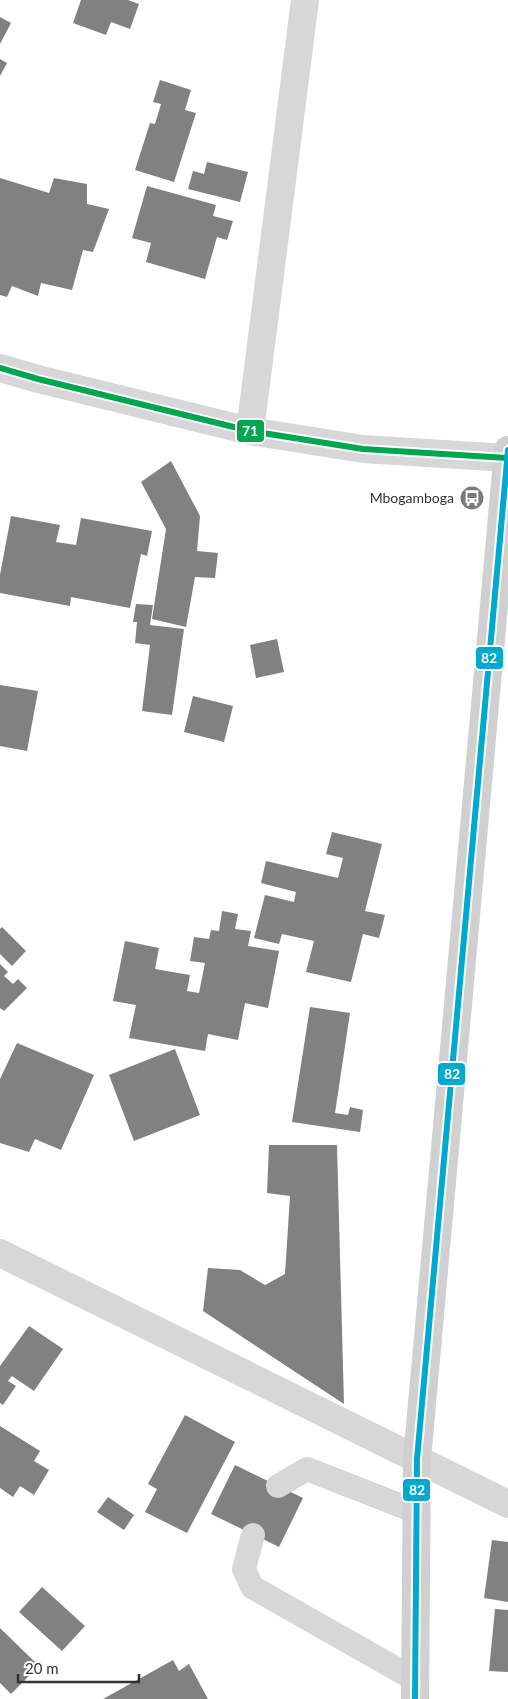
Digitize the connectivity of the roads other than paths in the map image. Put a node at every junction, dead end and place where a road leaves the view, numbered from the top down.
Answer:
1 (305, 0) edge
2 (0, 368) edge
3 (250, 430) junction
4 (508, 454) edge
5 (0, 1253) edge
6 (418, 1459) junction
7 (278, 1486) dead end
8 (508, 1504) edge
9 (418, 1512) junction
10 (253, 1535) dead end
11 (416, 1690) edge

1 - 3 street
2 - 3 street
3 - 4 street
4 - 6 main road
5 - 6 street
6 - 8 street
6 - 9 main road
7 - 9 lane
9 - 11 main road
10 - 11 lane

